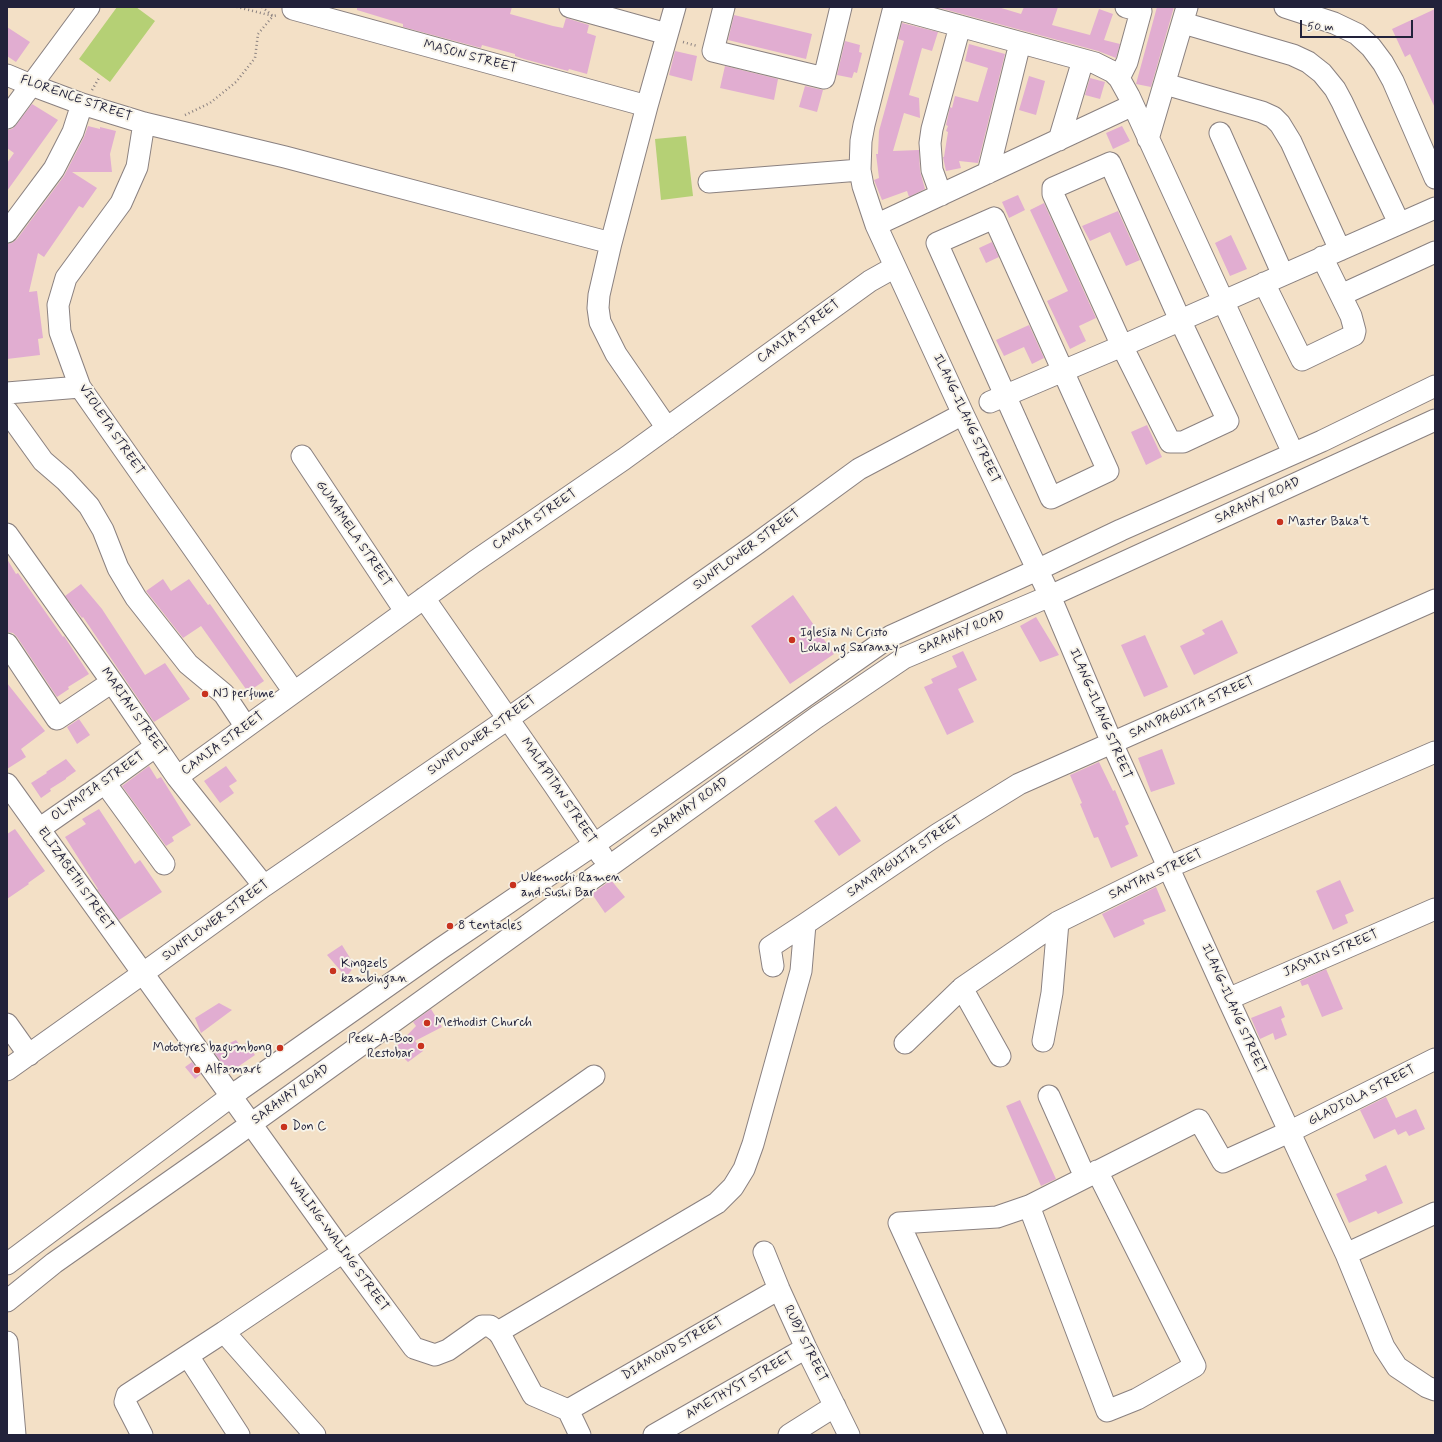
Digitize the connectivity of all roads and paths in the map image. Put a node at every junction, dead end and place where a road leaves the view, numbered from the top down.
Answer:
1 (89, 7) edge
2 (237, 7) edge
3 (570, 7) edge
4 (675, 7) edge
5 (724, 7) edge
6 (841, 7) edge
7 (1285, 7) edge
8 (894, 8) edge
9 (293, 9) dead end
10 (1134, 9) edge
11 (1185, 15) edge
12 (960, 26) junction
13 (668, 34) junction
14 (1020, 43) junction
15 (713, 51) junction
16 (1083, 60) junction
17 (7, 75) edge
18 (1119, 78) junction
19 (1165, 84) junction
20 (31, 86) junction
21 (82, 104) junction
22 (1133, 105) junction
23 (646, 106) junction
24 (7, 118) edge
25 (144, 123) junction
26 (175, 129) junction
27 (1220, 133) dead end
28 (1059, 140) junction
29 (1148, 140) junction
30 (860, 170) junction
31 (988, 173) junction
32 (1435, 178) edge
33 (709, 182) dead end
34 (941, 195) junction
35 (1435, 208) edge
36 (1399, 223) junction
37 (876, 225) junction
38 (7, 232) edge
39 (612, 243) junction
40 (1435, 252) edge
41 (1331, 254) junction
42 (895, 267) junction
43 (1284, 275) junction
44 (1264, 283) junction
45 (1341, 295) junction
46 (1224, 301) junction
47 (1180, 320) junction
48 (1122, 346) junction
49 (1063, 371) junction
50 (80, 386) junction
51 (1435, 386) edge
52 (7, 393) edge
53 (997, 398) junction
54 (7, 411) edge
55 (963, 414) junction
56 (1435, 420) edge
57 (667, 428) junction
58 (1293, 453) junction
59 (302, 456) dead end
60 (7, 534) edge
61 (1037, 570) junction
62 (1050, 596) junction
63 (424, 598) junction
64 (1435, 600) edge
65 (405, 612) junction
66 (7, 644) edge
67 (112, 682) junction
68 (294, 692) junction
69 (509, 718) junction
70 (246, 726) junction
71 (1112, 743) junction
72 (156, 746) junction
73 (1435, 752) edge
74 (177, 776) junction
75 (105, 783) junction
76 (7, 784) edge
77 (39, 829) junction
78 (595, 844) junction
79 (164, 864) dead end
80 (608, 867) junction
81 (1169, 867) junction
82 (264, 886) junction
83 (1435, 909) edge
84 (1058, 922) junction
85 (806, 924) junction
86 (773, 966) dead end
87 (142, 974) junction
88 (962, 988) junction
89 (1228, 999) junction
90 (7, 1024) edge
91 (1043, 1041) dead end
92 (904, 1043) dead end
93 (29, 1055) junction
94 (1000, 1056) dead end
95 (1435, 1059) edge
96 (7, 1070) edge
97 (594, 1076) dead end
98 (231, 1096) junction
99 (1049, 1096) dead end
100 (251, 1123) junction
101 (1289, 1132) junction
102 (1091, 1174) junction
103 (1029, 1206) junction
104 (1435, 1213) edge
105 (343, 1252) junction
106 (764, 1252) dead end
107 (1346, 1254) junction
108 (7, 1264) edge
109 (779, 1289) junction
110 (7, 1301) edge
111 (224, 1332) junction
112 (498, 1332) junction
113 (7, 1342) edge
114 (806, 1348) junction
115 (188, 1356) junction
116 (1435, 1390) edge
117 (835, 1406) junction
118 (568, 1410) junction
119 (15, 1435) edge
120 (142, 1435) edge
121 (239, 1435) edge
122 (315, 1435) edge
123 (580, 1435) edge
124 (654, 1435) edge
125 (789, 1435) edge
126 (849, 1435) edge
127 (996, 1435) edge

1 - 20 street
2 - 26 path
3 - 13 street
4 - 13 street
5 - 15 street
6 - 15 street
7 - 32 street
8 - 12 street
8 - 30 street, ILANG-ILANG STREET
9 - 23 street, MASON STREET
10 - 18 street
11 - 19 street
11 - 36 street
12 - 14 street
12 - 34 street
13 - 15 path
13 - 23 street
14 - 16 street
14 - 31 street
16 - 18 street
16 - 28 street
17 - 20 street, FLORENCE STREET
18 - 22 street
19 - 29 street
19 - 41 street
20 - 21 street, FLORENCE STREET
20 - 24 street
21 - 25 street, FLORENCE STREET
21 - 38 street
22 - 28 street
22 - 29 street
23 - 39 street
25 - 26 street, FLORENCE STREET
25 - 50 street, VIOLETA STREET
26 - 39 street, FLORENCE STREET
27 - 43 street
28 - 31 street
29 - 46 street
30 - 33 street
30 - 37 street, ILANG-ILANG STREET
31 - 34 street
34 - 37 street
35 - 36 street
36 - 41 street
37 - 42 street, ILANG-ILANG STREET
39 - 57 street
40 - 45 street
41 - 43 street
41 - 45 street
42 - 55 street, ILANG-ILANG STREET
42 - 57 street, CAMIA STREET
43 - 44 street
44 - 45 street
44 - 46 street
46 - 47 street
46 - 58 street
47 - 48 street
47 - 48 street
47 - 48 street
48 - 49 street
49 - 53 street
49 - 53 street
49 - 53 street
50 - 52 street
50 - 68 street, VIOLETA STREET
51 - 58 street, SARANAY ROAD
54 - 70 street
55 - 61 street, ILANG-ILANG STREET
55 - 69 street, SUNFLOWER STREET
56 - 62 street, SARANAY ROAD
57 - 63 street, CAMIA STREET
58 - 61 street, SARANAY ROAD
59 - 65 street, GUMAMELA STREET
60 - 67 street, MARIAN STREET
61 - 62 street, ILANG-ILANG STREET
61 - 78 street, SARANAY ROAD
62 - 71 street, ILANG-ILANG STREET
62 - 80 street, SARANAY ROAD
63 - 65 street, CAMIA STREET
63 - 69 street, MALAPITAN STREET
64 - 71 street, SAMPAGUITA STREET
65 - 68 street, CAMIA STREET
66 - 67 street
67 - 72 street, MARIAN STREET
68 - 70 street, CAMIA STREET
69 - 78 street, MALAPITAN STREET
69 - 82 street, SUNFLOWER STREET
70 - 74 street, CAMIA STREET
71 - 81 street, ILANG-ILANG STREET
71 - 85 street, SAMPAGUITA STREET
72 - 74 street, MARIAN STREET
72 - 75 street, OLYMPIA STREET
73 - 81 street, SANTAN STREET
74 - 82 street, MARIAN STREET
75 - 77 street, OLYMPIA STREET
75 - 79 street
76 - 77 street, ELIZABETH STREET
77 - 87 street, ELIZABETH STREET
78 - 80 street, MALAPITAN STREET
78 - 98 street, SARANAY ROAD
80 - 100 street, SARANAY ROAD
81 - 84 street, SANTAN STREET
81 - 89 street, ILANG-ILANG STREET
82 - 87 street, SUNFLOWER STREET
83 - 89 street, JASMIN STREET
84 - 88 street, SANTAN STREET
84 - 91 street
85 - 86 street, SAMPAGUITA STREET
85 - 112 street
87 - 93 street, SUNFLOWER STREET
87 - 98 street, WALING-WALING STREET
88 - 92 street, SANTAN STREET
88 - 94 street
89 - 101 street, ILANG-ILANG STREET
90 - 93 street
93 - 96 street, SUNFLOWER STREET
95 - 101 street, GLADIOLA STREET
97 - 105 street
98 - 100 street, WALING-WALING STREET
98 - 108 street, SARANAY ROAD
99 - 102 street
100 - 105 street, WALING-WALING STREET
100 - 110 street, SARANAY ROAD
101 - 102 street, GLADIOLA STREET
101 - 107 street, ILANG-ILANG STREET
102 - 103 street
102 - 103 street
103 - 127 street
104 - 107 street
105 - 111 street
105 - 112 street, WALING-WALING STREET
106 - 109 street, RUBY STREET
107 - 116 street, ILANG-ILANG STREET
109 - 114 street, RUBY STREET
109 - 118 street, DIAMOND STREET
111 - 115 street
111 - 122 street
112 - 118 street
113 - 119 street
114 - 117 street, RUBY STREET
114 - 124 street, AMETHYST STREET
115 - 120 street
115 - 121 street
117 - 125 street
117 - 126 street, RUBY STREET
118 - 123 street

